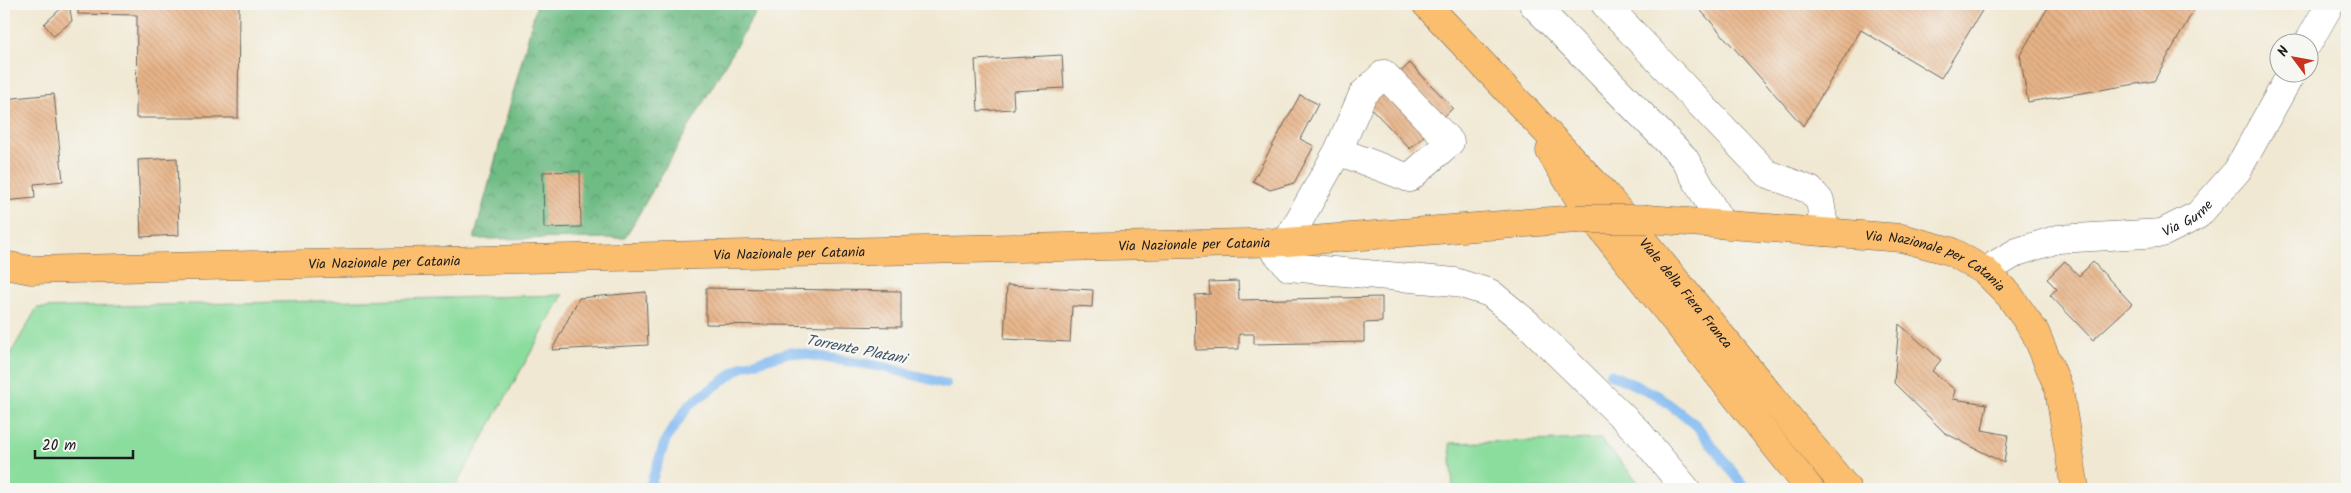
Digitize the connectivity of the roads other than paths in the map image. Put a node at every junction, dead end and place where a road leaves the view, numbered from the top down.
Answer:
1 (1426, 4) edge
2 (1533, 4) edge
3 (1605, 4) edge
4 (2330, 4) edge
5 (2314, 32) edge
6 (2286, 82) edge
7 (1519, 101) junction
8 (1338, 151) dead end
9 (1722, 223) junction
10 (1825, 232) junction
11 (1277, 242) junction
12 (4, 265) edge
13 (1985, 271) junction
14 (1686, 489) edge
15 (1810, 489) edge
16 (1847, 489) edge
17 (2074, 489) edge

1 - 7 main road, Viale della Fiera Franca
2 - 9 street
3 - 10 street
4 - 5 street
6 - 13 street, Via Gurne
7 - 15 main road, Viale della Fiera Franca
7 - 16 main road, Viale della Fiera Franca
8 - 11 street
9 - 10 main road, Via Nazionale per Catania
9 - 11 main road, Via Nazionale per Catania, bridge
10 - 13 main road, Via Nazionale per Catania
11 - 12 main road, Via Nazionale per Catania
11 - 14 street
13 - 17 main road, Via Nazionale per Catania

